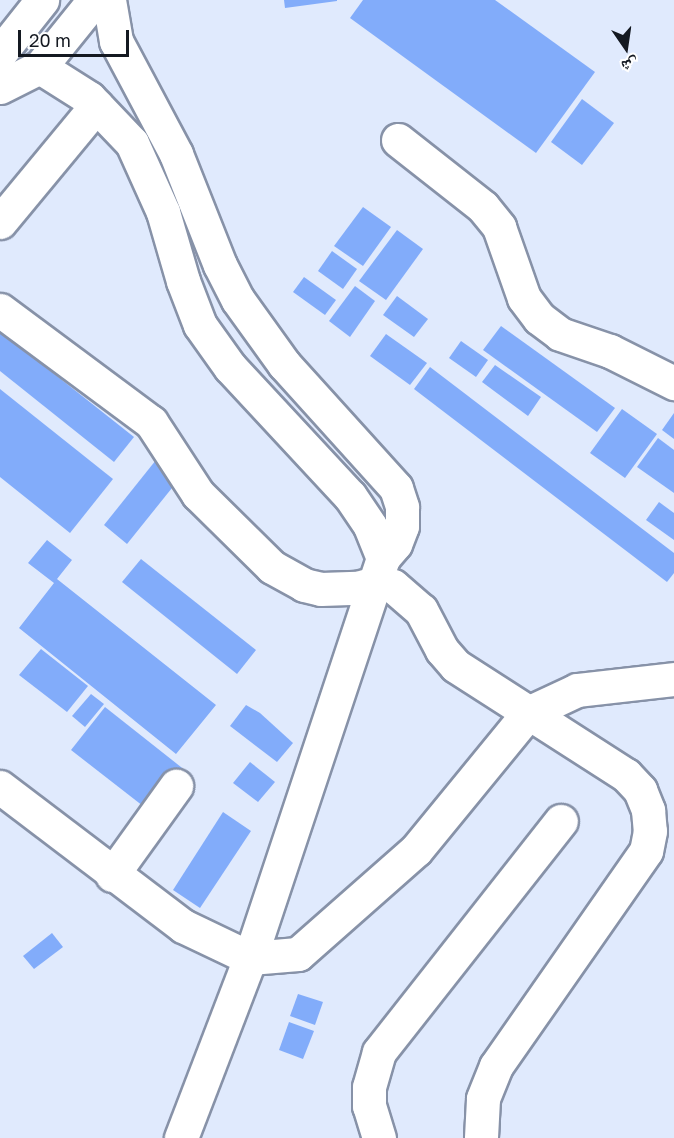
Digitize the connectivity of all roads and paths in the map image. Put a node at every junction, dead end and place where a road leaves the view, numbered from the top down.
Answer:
1 (42, 0) edge
2 (94, 0) edge
3 (109, 0) edge
4 (0, 53) edge
5 (40, 67) junction
6 (0, 87) edge
7 (96, 106) junction
8 (398, 140) dead end
9 (0, 222) edge
10 (205, 228) junction
11 (175, 246) junction
12 (0, 310) edge
13 (674, 383) edge
14 (378, 571) junction
15 (674, 679) edge
16 (528, 713) junction
17 (176, 786) dead end
18 (0, 787) edge
19 (561, 820) dead end
20 (112, 875) junction
21 (250, 958) junction
22 (181, 1138) edge
23 (379, 1138) edge
24 (480, 1138) edge

1 - 4 street
2 - 5 street
3 - 10 street
5 - 6 street
5 - 7 street
7 - 9 street
7 - 11 street
8 - 13 street
10 - 11 street
10 - 14 street
11 - 14 street
12 - 14 street
14 - 16 street
14 - 21 street
15 - 16 street
16 - 21 street
16 - 24 street
17 - 20 street
18 - 20 street
19 - 23 street
20 - 21 street
21 - 22 street

